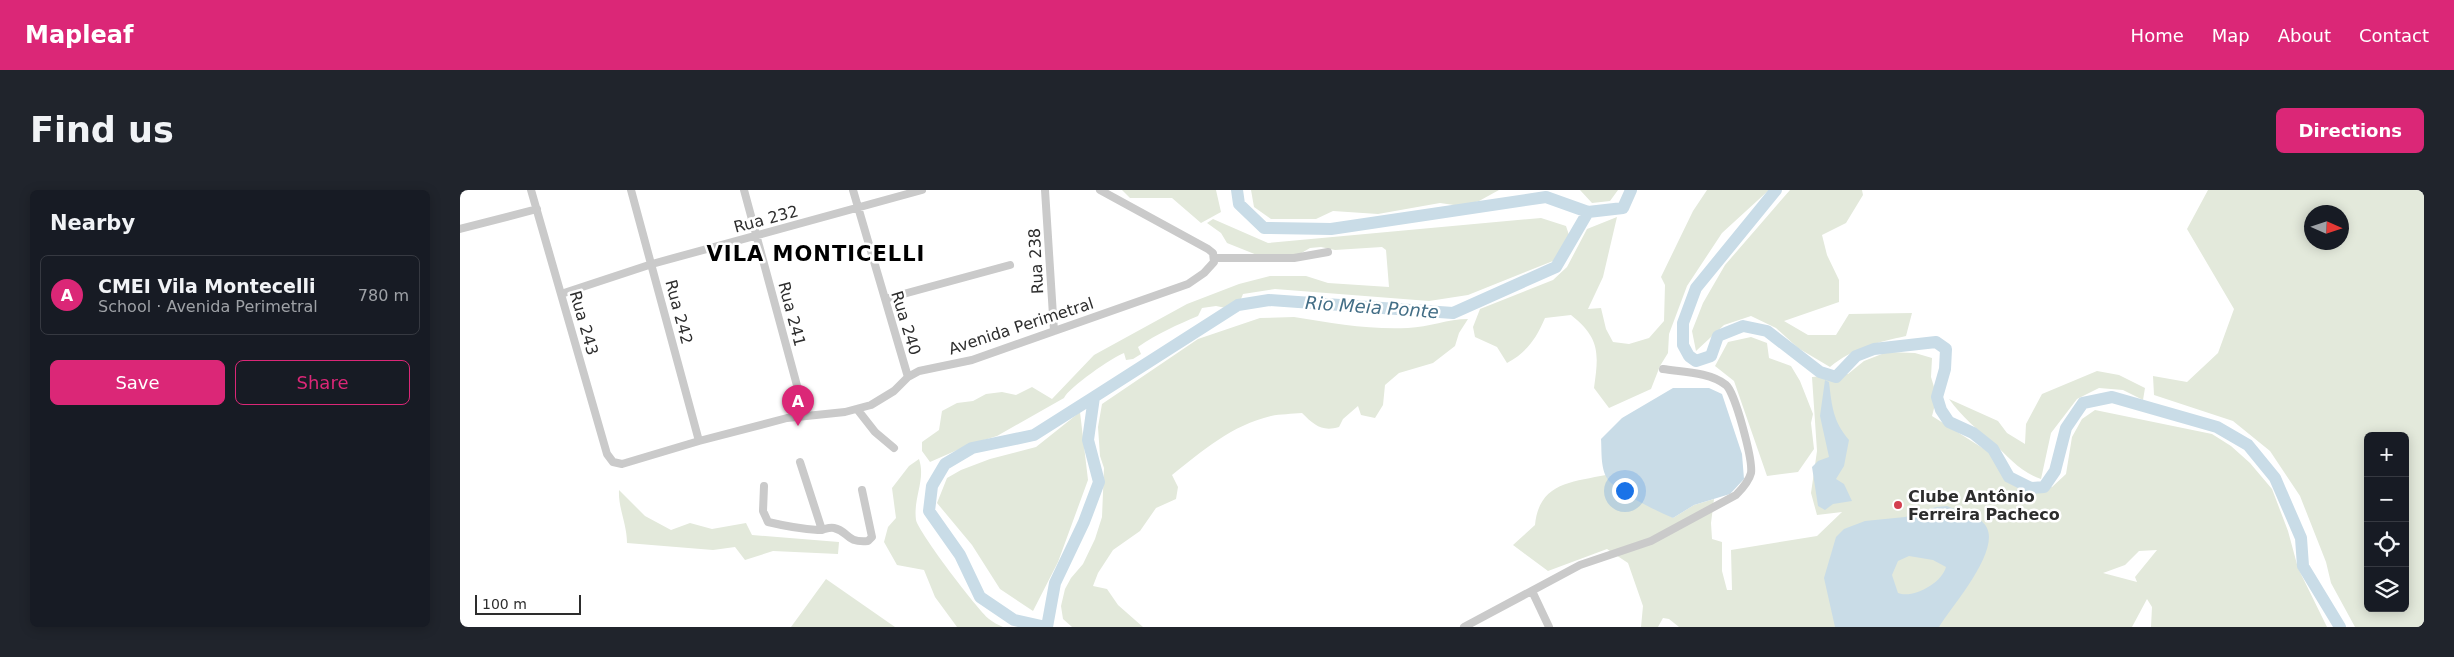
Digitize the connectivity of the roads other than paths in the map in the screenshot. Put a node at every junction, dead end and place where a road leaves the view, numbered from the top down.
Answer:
1 (531, 190) edge
2 (630, 190) edge
3 (744, 190) edge
4 (853, 190) edge
5 (922, 190) edge
6 (1045, 190) edge
7 (1100, 190) edge
8 (858, 208) junction
9 (537, 209) junction
10 (460, 229) edge
11 (757, 236) junction
12 (1328, 252) dead end
13 (1215, 258) junction
14 (652, 264) junction
15 (1010, 265) dead end
16 (561, 294) junction
17 (885, 299) junction
18 (1054, 331) junction
19 (1663, 369) dead end
20 (908, 377) junction
21 (856, 409) junction
22 (806, 415) junction
23 (699, 441) junction
24 (894, 448) dead end
25 (613, 462) joint
26 (800, 462) dead end
27 (764, 486) dead end
28 (862, 490) dead end
29 (822, 530) junction
30 (1532, 591) junction
31 (1464, 627) edge
32 (1549, 627) edge

1 - 9 street, Rua 243
2 - 14 street, Rua 242
3 - 11 street, Rua 241
4 - 8 street, Rua 240
5 - 8 street, Rua 232
6 - 18 street, Rua 238
7 - 13 street
8 - 11 street, Rua 232
8 - 17 street, Rua 240
9 - 10 street
9 - 16 street, Rua 243
11 - 14 street, Rua 232
11 - 22 street, Rua 241
12 - 13 street
13 - 18 street, Avenida Perimetral
14 - 16 street, Rua 232
14 - 23 street, Rua 242
15 - 17 street
16 - 25 street, Rua 243
17 - 20 street, Rua 240
18 - 20 street, Avenida Perimetral
19 - 30 street
20 - 21 street, Avenida Perimetral
21 - 22 street, Avenida Perimetral
21 - 24 street
22 - 23 street, Avenida Perimetral
23 - 25 street, Avenida Perimetral
26 - 29 street
27 - 29 street
28 - 29 street
30 - 31 street
30 - 32 street

